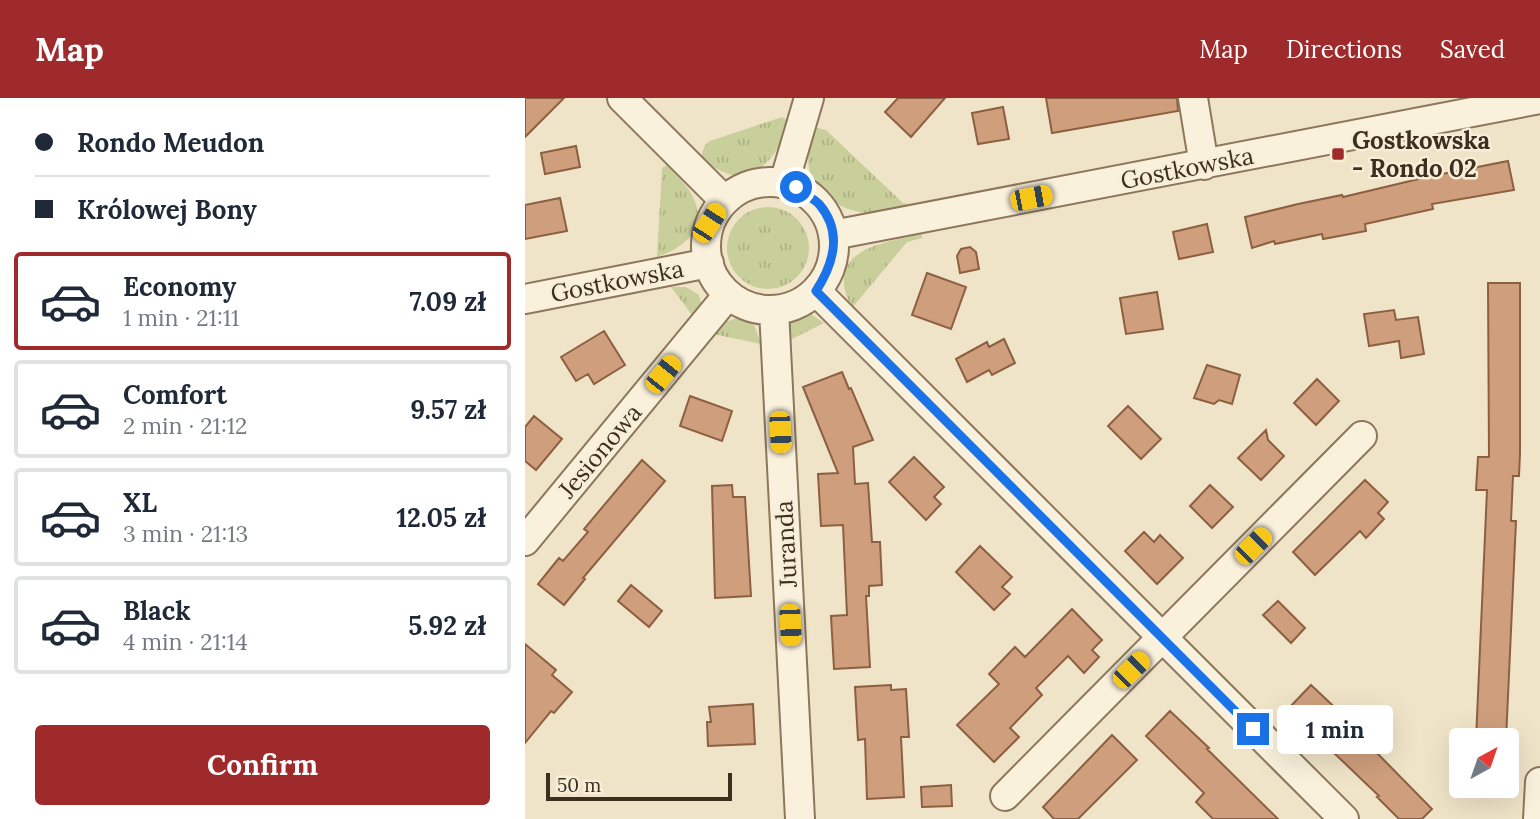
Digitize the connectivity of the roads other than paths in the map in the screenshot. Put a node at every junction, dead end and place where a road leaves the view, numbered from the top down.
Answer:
1 (622, 98) edge
2 (809, 98) edge
3 (1193, 98) edge
4 (1540, 99) edge
5 (1204, 165) junction
6 (784, 183) junction
7 (724, 200) junction
8 (833, 235) junction
9 (709, 263) junction
10 (816, 291) junction
11 (728, 296) junction
12 (525, 299) edge
13 (774, 310) junction
14 (1362, 436) dead end
15 (525, 541) edge
16 (1162, 638) junction
17 (1540, 782) edge
18 (1005, 796) dead end
19 (800, 819) edge
20 (1344, 819) edge
21 (1538, 819) edge

1 - 7 street
2 - 6 street
3 - 5 street
4 - 5 street, Gostkowska
5 - 8 street, Gostkowska
6 - 7 street
6 - 8 street
7 - 9 street
8 - 10 street
9 - 11 street
9 - 12 street, Gostkowska
10 - 13 street
10 - 16 street
11 - 13 street
11 - 15 street, Jesionowa
13 - 19 street, Juranda
14 - 16 street
16 - 18 street
16 - 20 street
17 - 21 street

